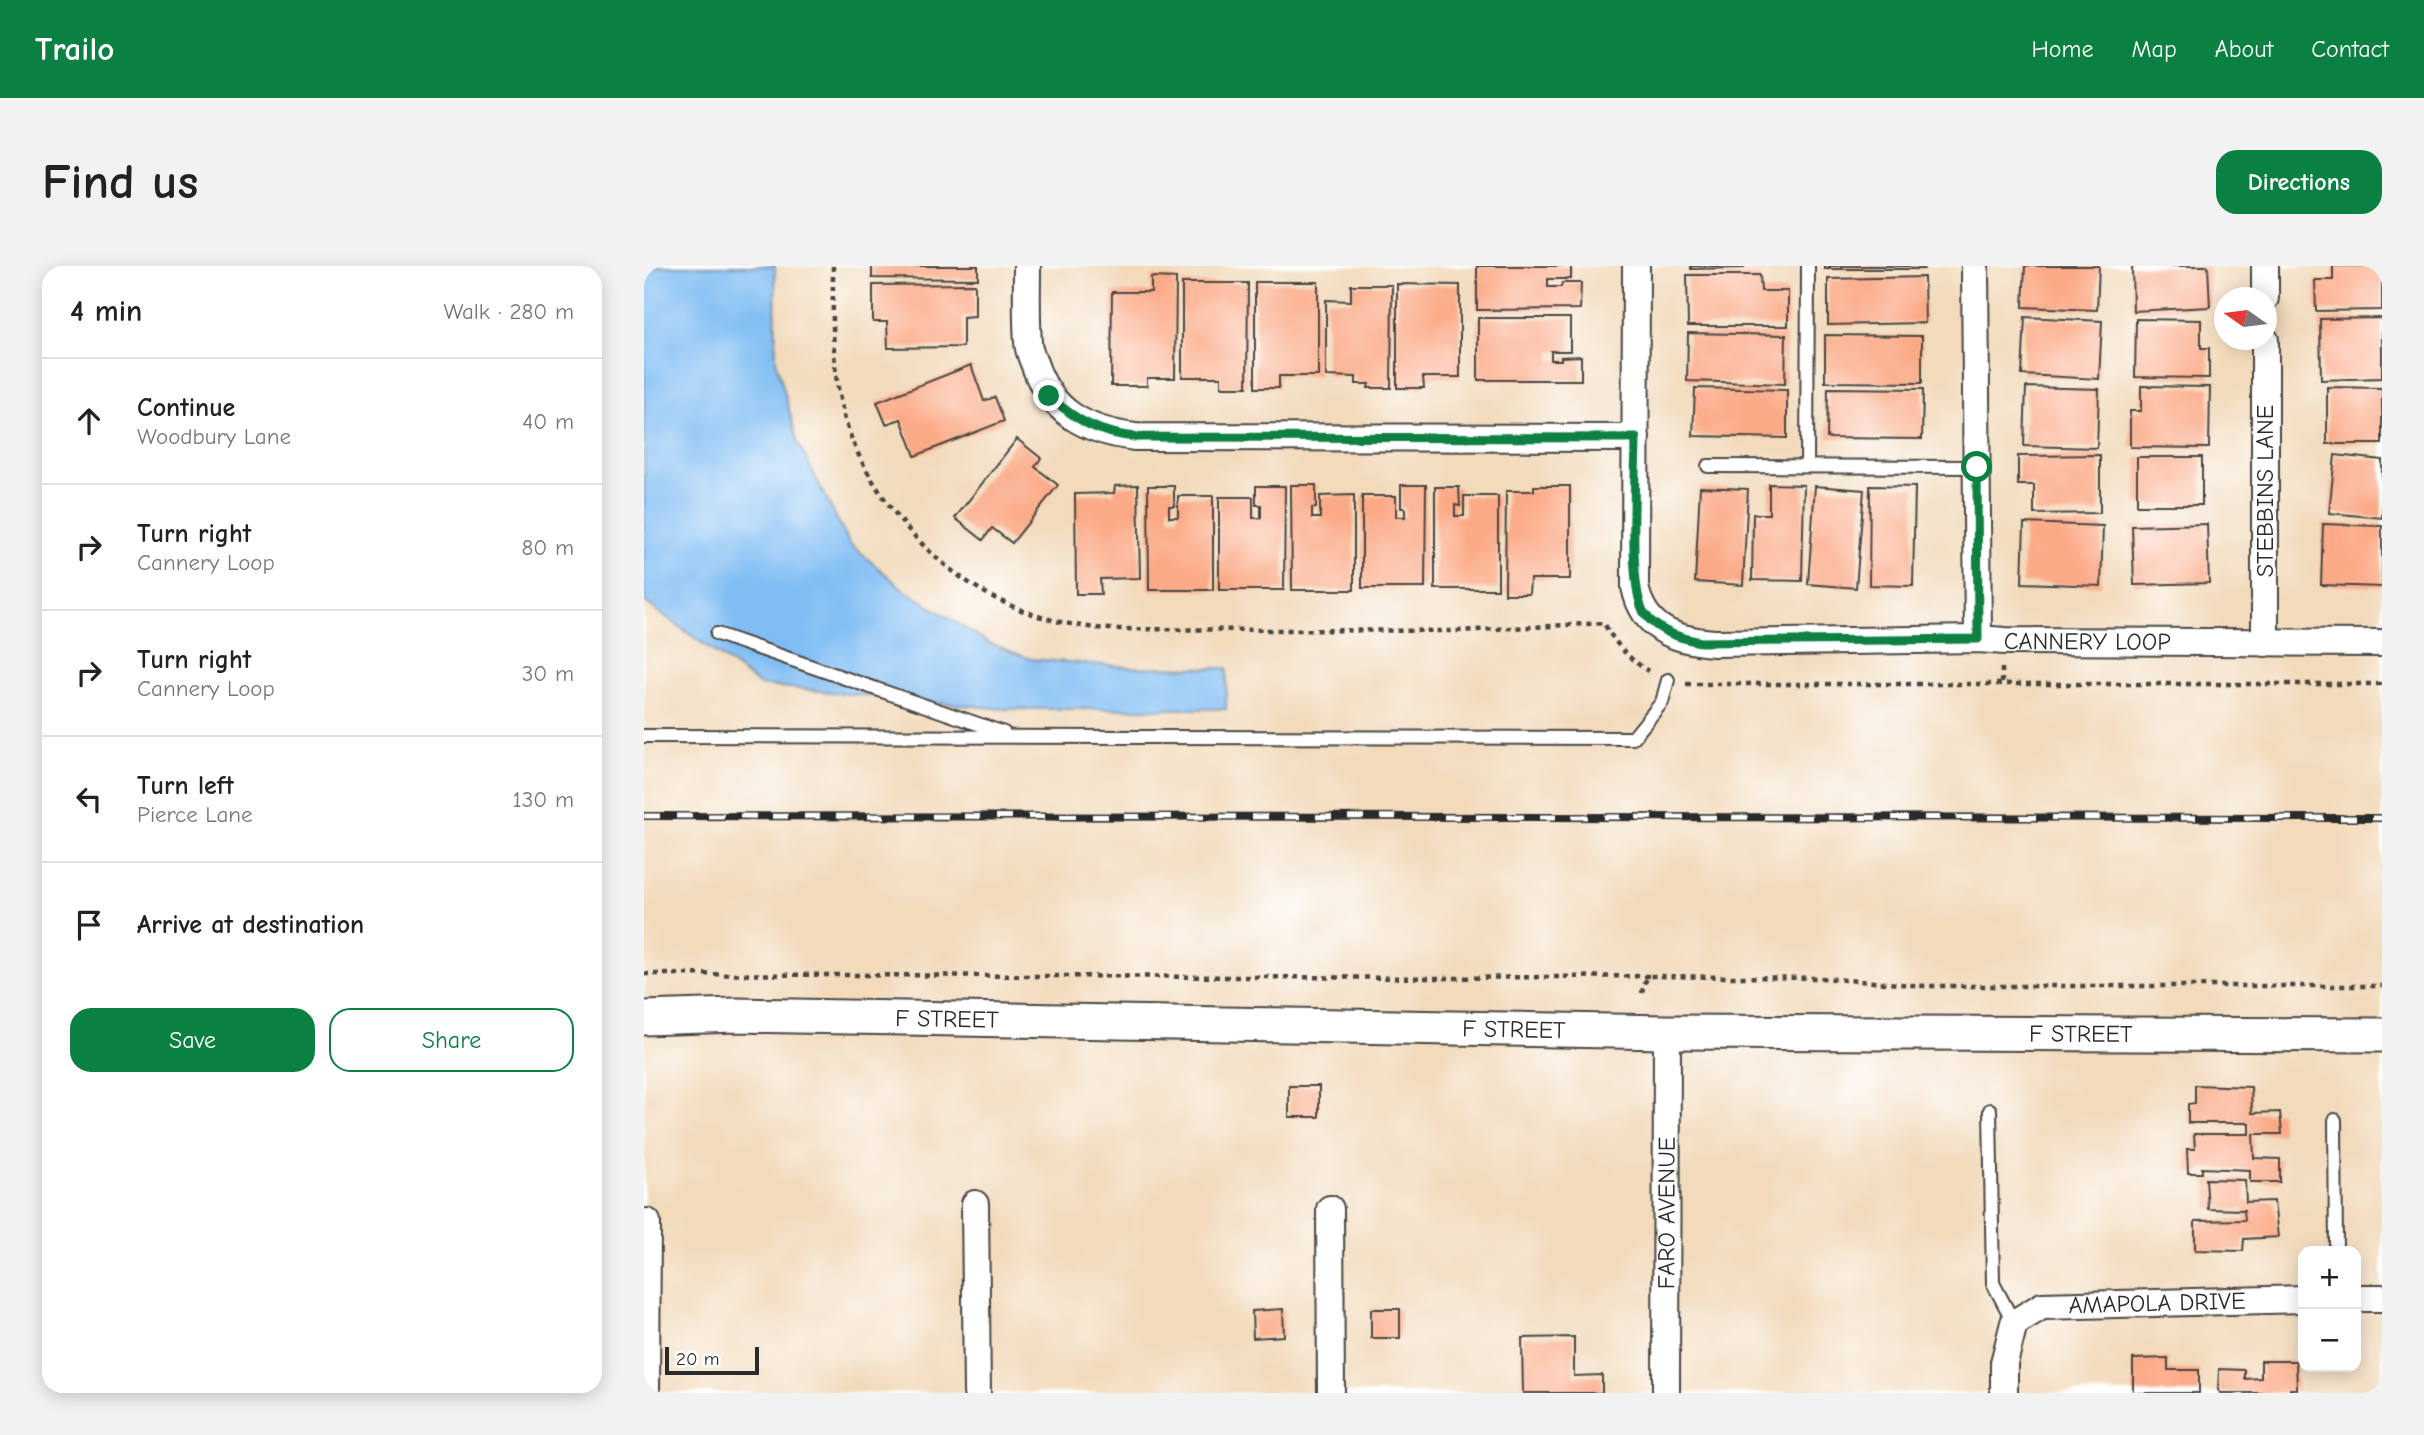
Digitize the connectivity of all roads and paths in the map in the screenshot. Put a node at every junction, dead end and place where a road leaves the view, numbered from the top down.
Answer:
1 (833, 266) edge
2 (1027, 266) edge
3 (1636, 266) edge
4 (1808, 266) edge
5 (1975, 266) edge
6 (2265, 266) edge
7 (2265, 287) edge
8 (2265, 350) edge
9 (1636, 438) junction
10 (1707, 466) dead end
11 (1808, 466) junction
12 (1977, 467) junction
13 (717, 634) dead end
14 (1978, 639) junction
15 (2265, 643) junction
16 (2382, 643) edge
17 (1668, 680) junction
18 (2382, 684) edge
19 (644, 736) edge
20 (1016, 737) junction
21 (644, 974) edge
22 (1650, 976) junction
23 (2382, 986) edge
24 (1642, 993) dead end
25 (644, 1018) edge
26 (1667, 1032) junction
27 (2382, 1035) edge
28 (1990, 1110) dead end
29 (2335, 1120) dead end
30 (975, 1204) dead end
31 (1330, 1209) dead end
32 (647, 1222) dead end
33 (2336, 1246) edge
34 (2361, 1298) edge
35 (2382, 1298) edge
36 (2298, 1299) edge
37 (2014, 1323) junction
38 (646, 1393) edge
39 (976, 1393) edge
40 (1331, 1393) edge
41 (1666, 1393) edge
42 (2004, 1393) edge

1 - 17 path
2 - 9 street
3 - 9 street, CANNERY LOOP
4 - 11 lane
5 - 12 street
6 - 7 street
8 - 15 street, STEBBINS LANE
9 - 14 street, CANNERY LOOP
10 - 11 lane
11 - 12 lane
12 - 14 street
13 - 20 lane
14 - 15 street, CANNERY LOOP
15 - 16 street, CANNERY LOOP
17 - 18 path
17 - 20 lane
19 - 20 lane
21 - 22 path
22 - 23 path
22 - 24 path
25 - 26 street, F STREET
26 - 27 street, F STREET
26 - 41 street, FARO AVENUE
28 - 37 lane
29 - 33 lane
30 - 39 street
31 - 40 street
32 - 38 street
34 - 35 street
36 - 37 street, AMAPOLA DRIVE
37 - 42 street

